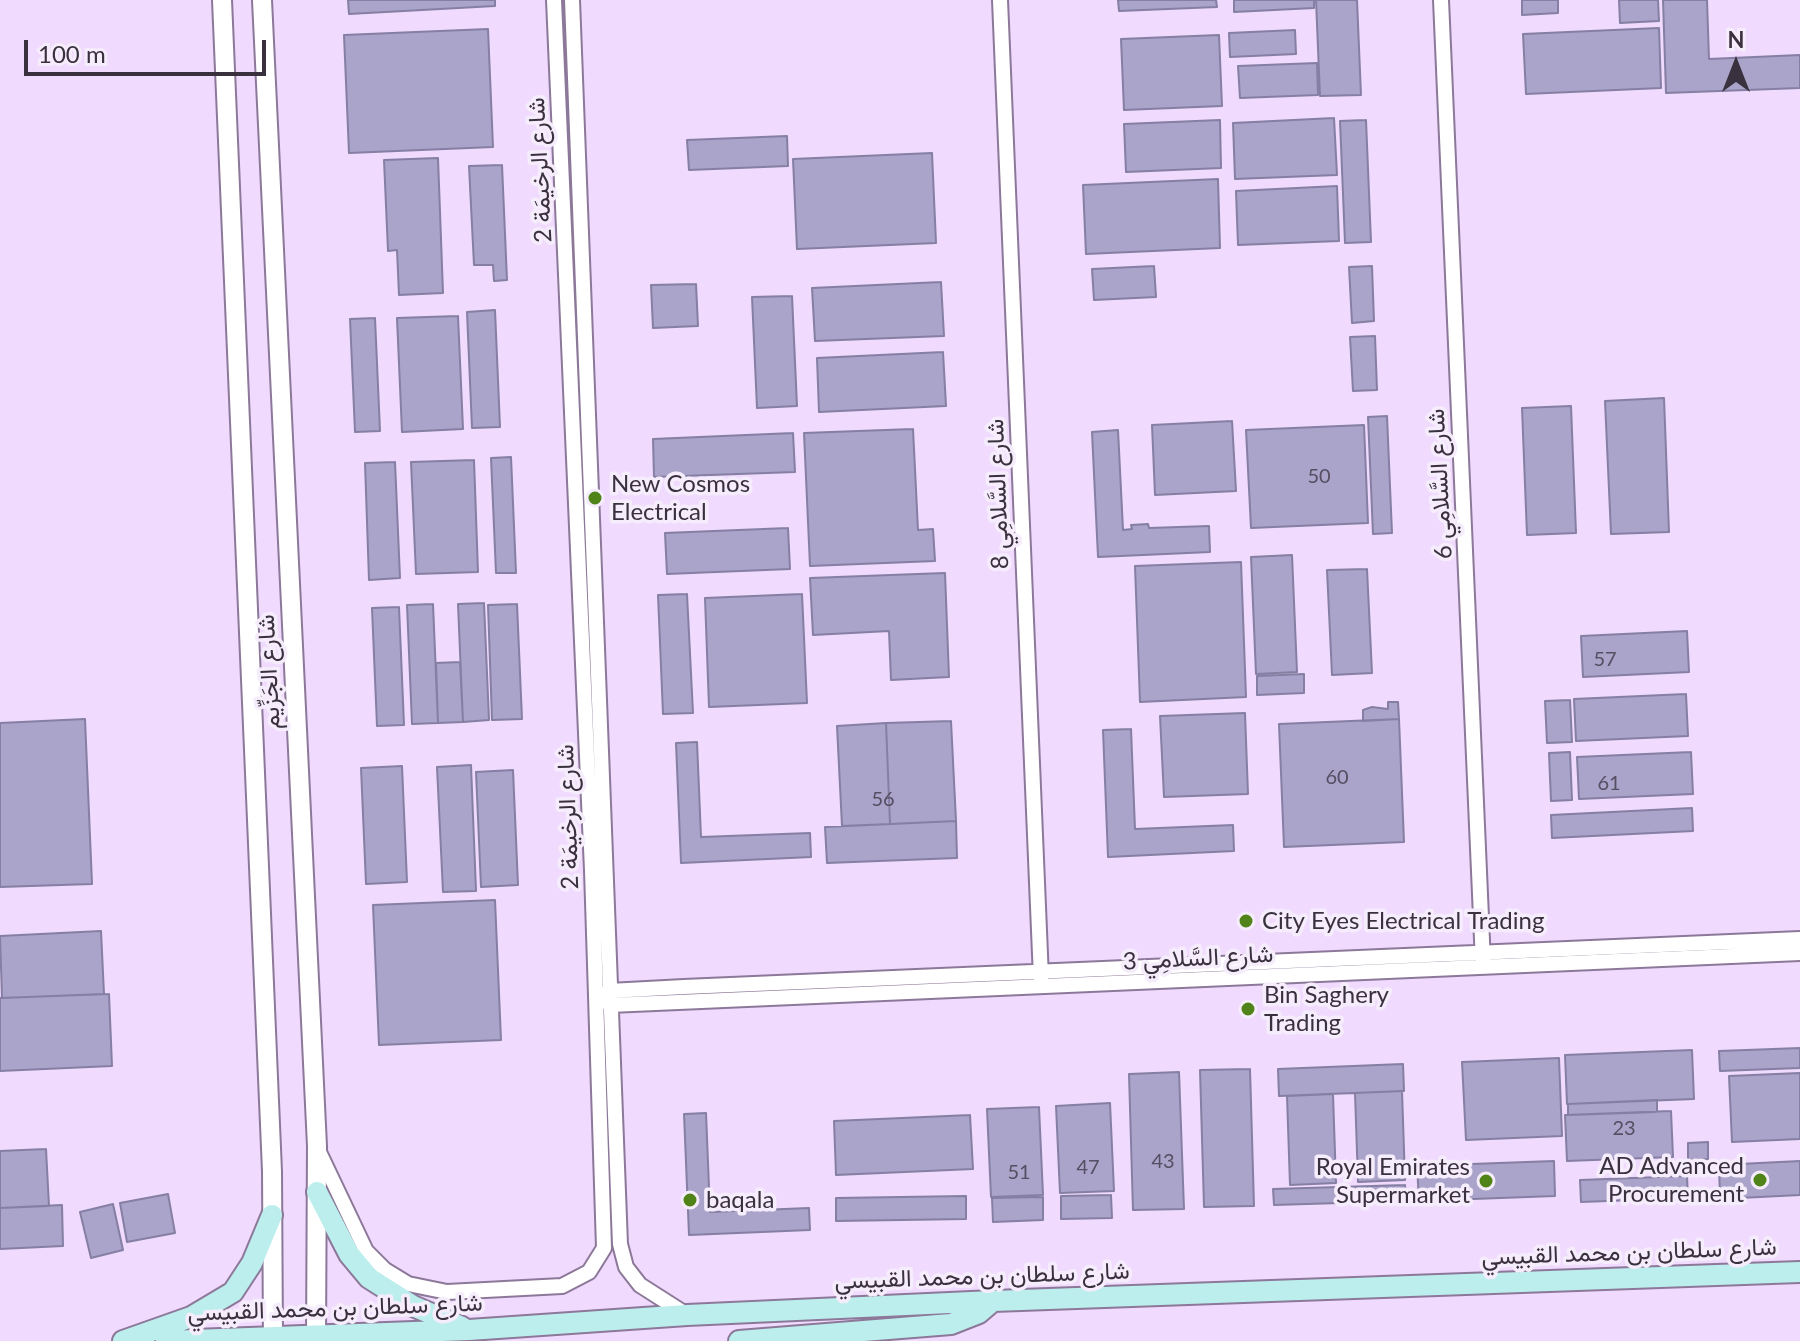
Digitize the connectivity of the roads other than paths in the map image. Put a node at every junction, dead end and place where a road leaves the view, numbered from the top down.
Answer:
1 (222, 0) edge
2 (262, 0) edge
3 (554, 0) edge
4 (572, 0) edge
5 (1000, 0) edge
6 (1441, 0) edge
7 (1800, 939) edge
8 (1800, 953) edge
9 (1483, 960) junction
10 (1041, 979) junction
11 (605, 998) junction
12 (317, 1146) junction
13 (317, 1192) junction
14 (272, 1215) junction
15 (1800, 1272) edge
16 (993, 1301) junction
17 (687, 1315) junction
18 (469, 1330) junction
19 (273, 1338) edge
20 (314, 1339) edge
21 (123, 1341) edge
22 (166, 1341) edge
23 (739, 1341) edge

1 - 14 street, شارع الجَزِّيم
2 - 12 street, شارع الجَزِّيم
3 - 11 street, شارع الرخيمَة 2
4 - 11 street, شارع الرخيمَة 2
5 - 10 street, شارع السَّلامِي 8
6 - 9 street, شارع السَّلامِي 6
7 - 9 street, شارع السَّلامِي 3
8 - 9 street, شارع السَّلامِي 3
9 - 10 street, شارع السَّلامِي 3
10 - 11 street, شارع السَّلامِي 3
11 - 12 street, شارع الرخيمَة 2
11 - 17 street, شارع الرخيمَة 2
12 - 13 street, شارع الجَزِّيم
13 - 18 main road
13 - 20 street, شارع الجَزِّيم
14 - 19 street, شارع الجَزِّيم
14 - 21 main road
15 - 16 main road, شارع سلطان بن محمد القبيسي
16 - 17 main road, شارع سلطان بن محمد القبيسي
16 - 23 main road
17 - 18 main road, شارع سلطان بن محمد القبيسي
18 - 20 main road, شارع سلطان بن محمد القبيسي
19 - 20 main road, شارع سلطان بن محمد القبيسي
19 - 22 main road, شارع سلطان بن محمد القبيسي

